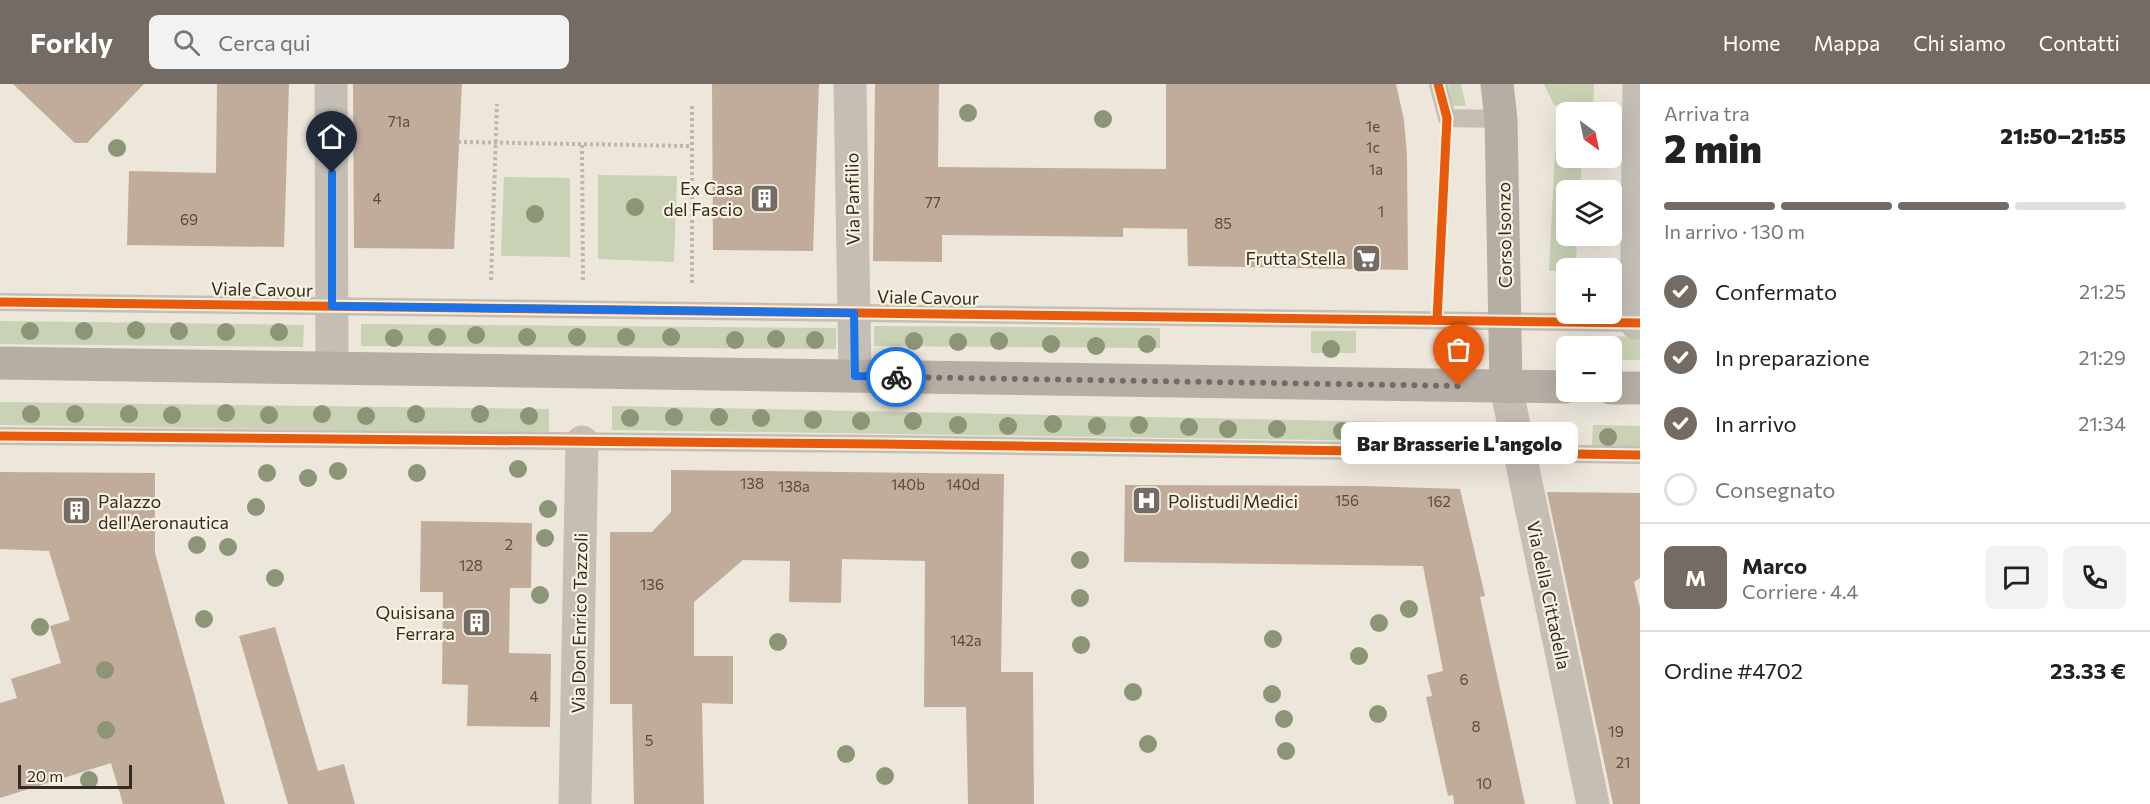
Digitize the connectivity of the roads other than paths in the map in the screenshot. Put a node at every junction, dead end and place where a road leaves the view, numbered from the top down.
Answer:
1 (332, 84) edge
2 (850, 84) edge
3 (1438, 84) edge
4 (1497, 84) edge
5 (1639, 84) edge
6 (1501, 118) junction
7 (0, 302) edge
8 (332, 306) junction
9 (854, 313) junction
10 (1506, 321) junction
11 (1638, 323) edge
12 (0, 363) edge
13 (332, 368) junction
14 (855, 376) junction
15 (1506, 387) junction
16 (1556, 387) edge
17 (1622, 388) edge
18 (1640, 388) edge
19 (0, 436) edge
20 (582, 442) junction
21 (1519, 453) junction
22 (1640, 455) edge
23 (575, 804) edge
24 (1593, 804) edge

1 - 8 street
2 - 9 street, Via Panfilio
3 - 6 lane
4 - 6 street, Corso Isonzo
5 - 11 street
6 - 10 street, Corso Isonzo
7 - 8 lane, Viale Cavour
8 - 9 lane, Viale Cavour
8 - 13 street
9 - 10 lane, Viale Cavour
9 - 14 street, Via Panfilio
10 - 11 lane, Viale Cavour
10 - 15 street, Corso Isonzo
12 - 13 street
13 - 14 street
14 - 15 street
15 - 16 street
15 - 21 street, Via della Cittadella
17 - 18 street
19 - 20 lane
20 - 21 lane
20 - 23 street, Via Don Enrico Tazzoli
21 - 22 lane
21 - 24 street, Via della Cittadella

